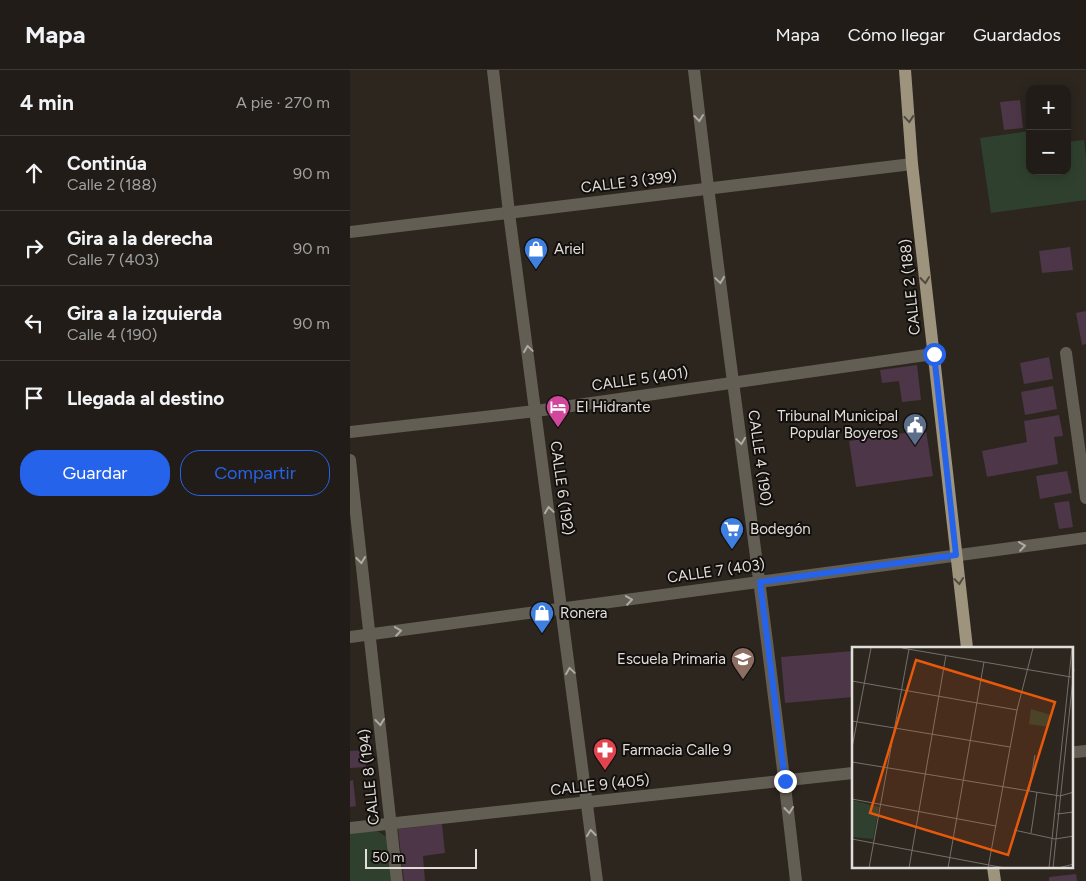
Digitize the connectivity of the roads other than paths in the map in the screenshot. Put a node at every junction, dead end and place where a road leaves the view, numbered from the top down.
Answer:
1 (493, 70) edge
2 (694, 70) edge
3 (905, 70) edge
4 (912, 164) junction
5 (708, 189) junction
6 (509, 213) junction
7 (350, 232) edge
8 (1066, 353) dead end
9 (934, 354) junction
10 (733, 382) junction
11 (536, 410) junction
12 (350, 432) edge
13 (350, 460) edge
14 (1086, 498) edge
15 (1086, 538) edge
16 (956, 555) junction
17 (760, 582) junction
18 (562, 609) junction
19 (370, 635) junction
20 (350, 637) edge
21 (967, 647) edge
22 (852, 773) edge
23 (785, 781) junction
24 (588, 802) junction
25 (391, 824) junction
26 (350, 828) edge
27 (994, 868) edge
28 (397, 881) edge
29 (597, 881) edge
30 (796, 881) edge
31 (995, 881) edge

1 - 6 street, CALLE 6 (192)
2 -> 5 street, CALLE 4 (190)
3 -> 4 main road, CALLE 2 (188)
4 - 5 street, CALLE 3 (399)
4 -> 9 main road, CALLE 2 (188)
5 - 6 street, CALLE 3 (399)
5 -> 10 street, CALLE 4 (190)
6 - 7 street, CALLE 3 (399)
11 -> 6 street, CALLE 6 (192)
8 - 14 street
9 - 10 street, CALLE 5 (401)
9 - 16 main road, CALLE 2 (188)
10 - 11 street, CALLE 5 (401)
10 -> 17 street, CALLE 4 (190)
11 - 12 street, CALLE 5 (401)
18 -> 11 street, CALLE 6 (192)
13 -> 19 street, CALLE 8 (194)
16 -> 15 street, CALLE 7 (403)
16 - 17 street, CALLE 7 (403)
16 -> 21 main road, CALLE 2 (188)
18 -> 17 street, CALLE 7 (403)
17 - 23 street, CALLE 4 (190)
19 -> 18 street, CALLE 7 (403)
24 -> 18 street, CALLE 6 (192)
19 - 20 street, CALLE 7 (403)
19 -> 25 street, CALLE 8 (194)
22 - 23 street, CALLE 9 (405)
23 - 24 street, CALLE 9 (405)
23 -> 30 street, CALLE 4 (190)
24 - 25 street, CALLE 9 (405)
29 -> 24 street, CALLE 6 (192)
25 - 26 street, CALLE 9 (405)
25 - 28 street, CALLE 8 (194)
27 - 31 main road

